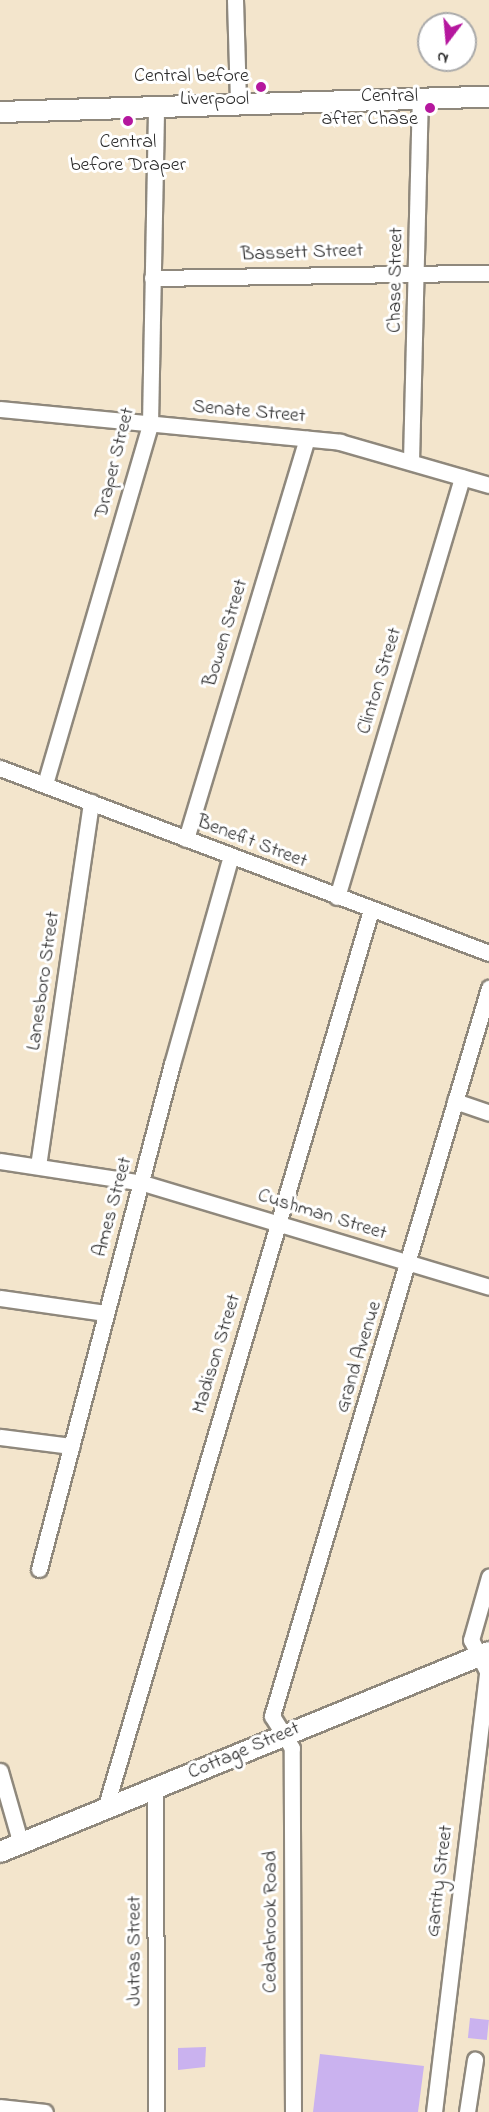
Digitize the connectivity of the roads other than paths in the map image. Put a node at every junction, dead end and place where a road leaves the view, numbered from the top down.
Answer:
1 (236, 0) edge
2 (489, 97) edge
3 (420, 100) junction
4 (238, 103) junction
5 (156, 105) junction
6 (0, 112) edge
7 (418, 271) junction
8 (489, 273) edge
9 (152, 278) junction
10 (0, 408) edge
11 (150, 424) junction
12 (307, 439) junction
13 (411, 461) junction
14 (462, 477) junction
15 (489, 484) edge
16 (0, 768) edge
17 (45, 784) junction
18 (91, 802) junction
19 (186, 839) junction
20 (231, 856) junction
21 (337, 897) junction
22 (371, 910) junction
23 (489, 953) edge
24 (489, 988) edge
25 (455, 1101) junction
26 (489, 1113) edge
27 (0, 1161) edge
28 (38, 1166) junction
29 (143, 1183) junction
30 (278, 1224) junction
31 (409, 1263) junction
32 (489, 1287) edge
33 (0, 1298) edge
34 (105, 1313) junction
35 (0, 1437) edge
36 (71, 1446) junction
37 (39, 1569) dead end
38 (489, 1577) edge
39 (484, 1654) edge
40 (282, 1735) junction
41 (0, 1771) edge
42 (155, 1790) junction
43 (105, 1809) junction
44 (21, 1844) junction
45 (0, 1852) edge
46 (475, 2060) dead end
47 (0, 2107) edge
48 (45, 2112) edge
49 (156, 2112) edge
50 (293, 2112) edge
51 (434, 2112) edge
52 (467, 2112) edge

1 - 4 street
2 - 3 main road
3 - 4 main road
3 - 7 street, Chase Street
4 - 5 main road
5 - 6 main road
5 - 9 street, Draper Street
7 - 8 street, Bassett Street
7 - 9 street, Bassett Street
7 - 13 street, Chase Street
9 - 11 street, Draper Street
10 - 11 street, Senate Street
11 - 12 street, Senate Street
11 - 17 street, Draper Street
12 - 13 street, Senate Street
12 - 19 street, Bowen Street
13 - 14 street, Senate Street
14 - 15 street, Senate Street
14 - 21 street, Clinton Street
16 - 17 street, Benefit Street
17 - 18 street, Benefit Street
18 - 19 street, Benefit Street
18 - 28 street, Lanesboro Street
19 - 20 street, Benefit Street
20 - 21 street, Benefit Street
20 - 29 street, Ames Street
21 - 22 street, Benefit Street
22 - 23 street, Benefit Street
22 - 30 street, Madison Street
24 - 25 street, Grand Avenue
25 - 26 street
25 - 31 street, Grand Avenue
27 - 28 street, Cushman Street
28 - 29 street, Cushman Street
29 - 30 street, Cushman Street
29 - 34 street, Ames Street
30 - 31 street, Cushman Street
30 - 43 street, Madison Street
31 - 32 street, Cushman Street
31 - 40 street, Grand Avenue
33 - 34 street
34 - 36 street, Ames Street
35 - 36 street
36 - 37 street, Ames Street
38 - 39 street, Garrity Street
39 - 40 main road, Cottage Street
39 - 51 street, Garrity Street
40 - 42 main road, Cottage Street
40 - 50 street, Cedarbrook Road
41 - 44 street
42 - 43 main road, Cottage Street
42 - 49 street, Jutras Street
43 - 44 main road, Cottage Street
44 - 45 main road, Cottage Street
46 - 52 street
47 - 48 street

